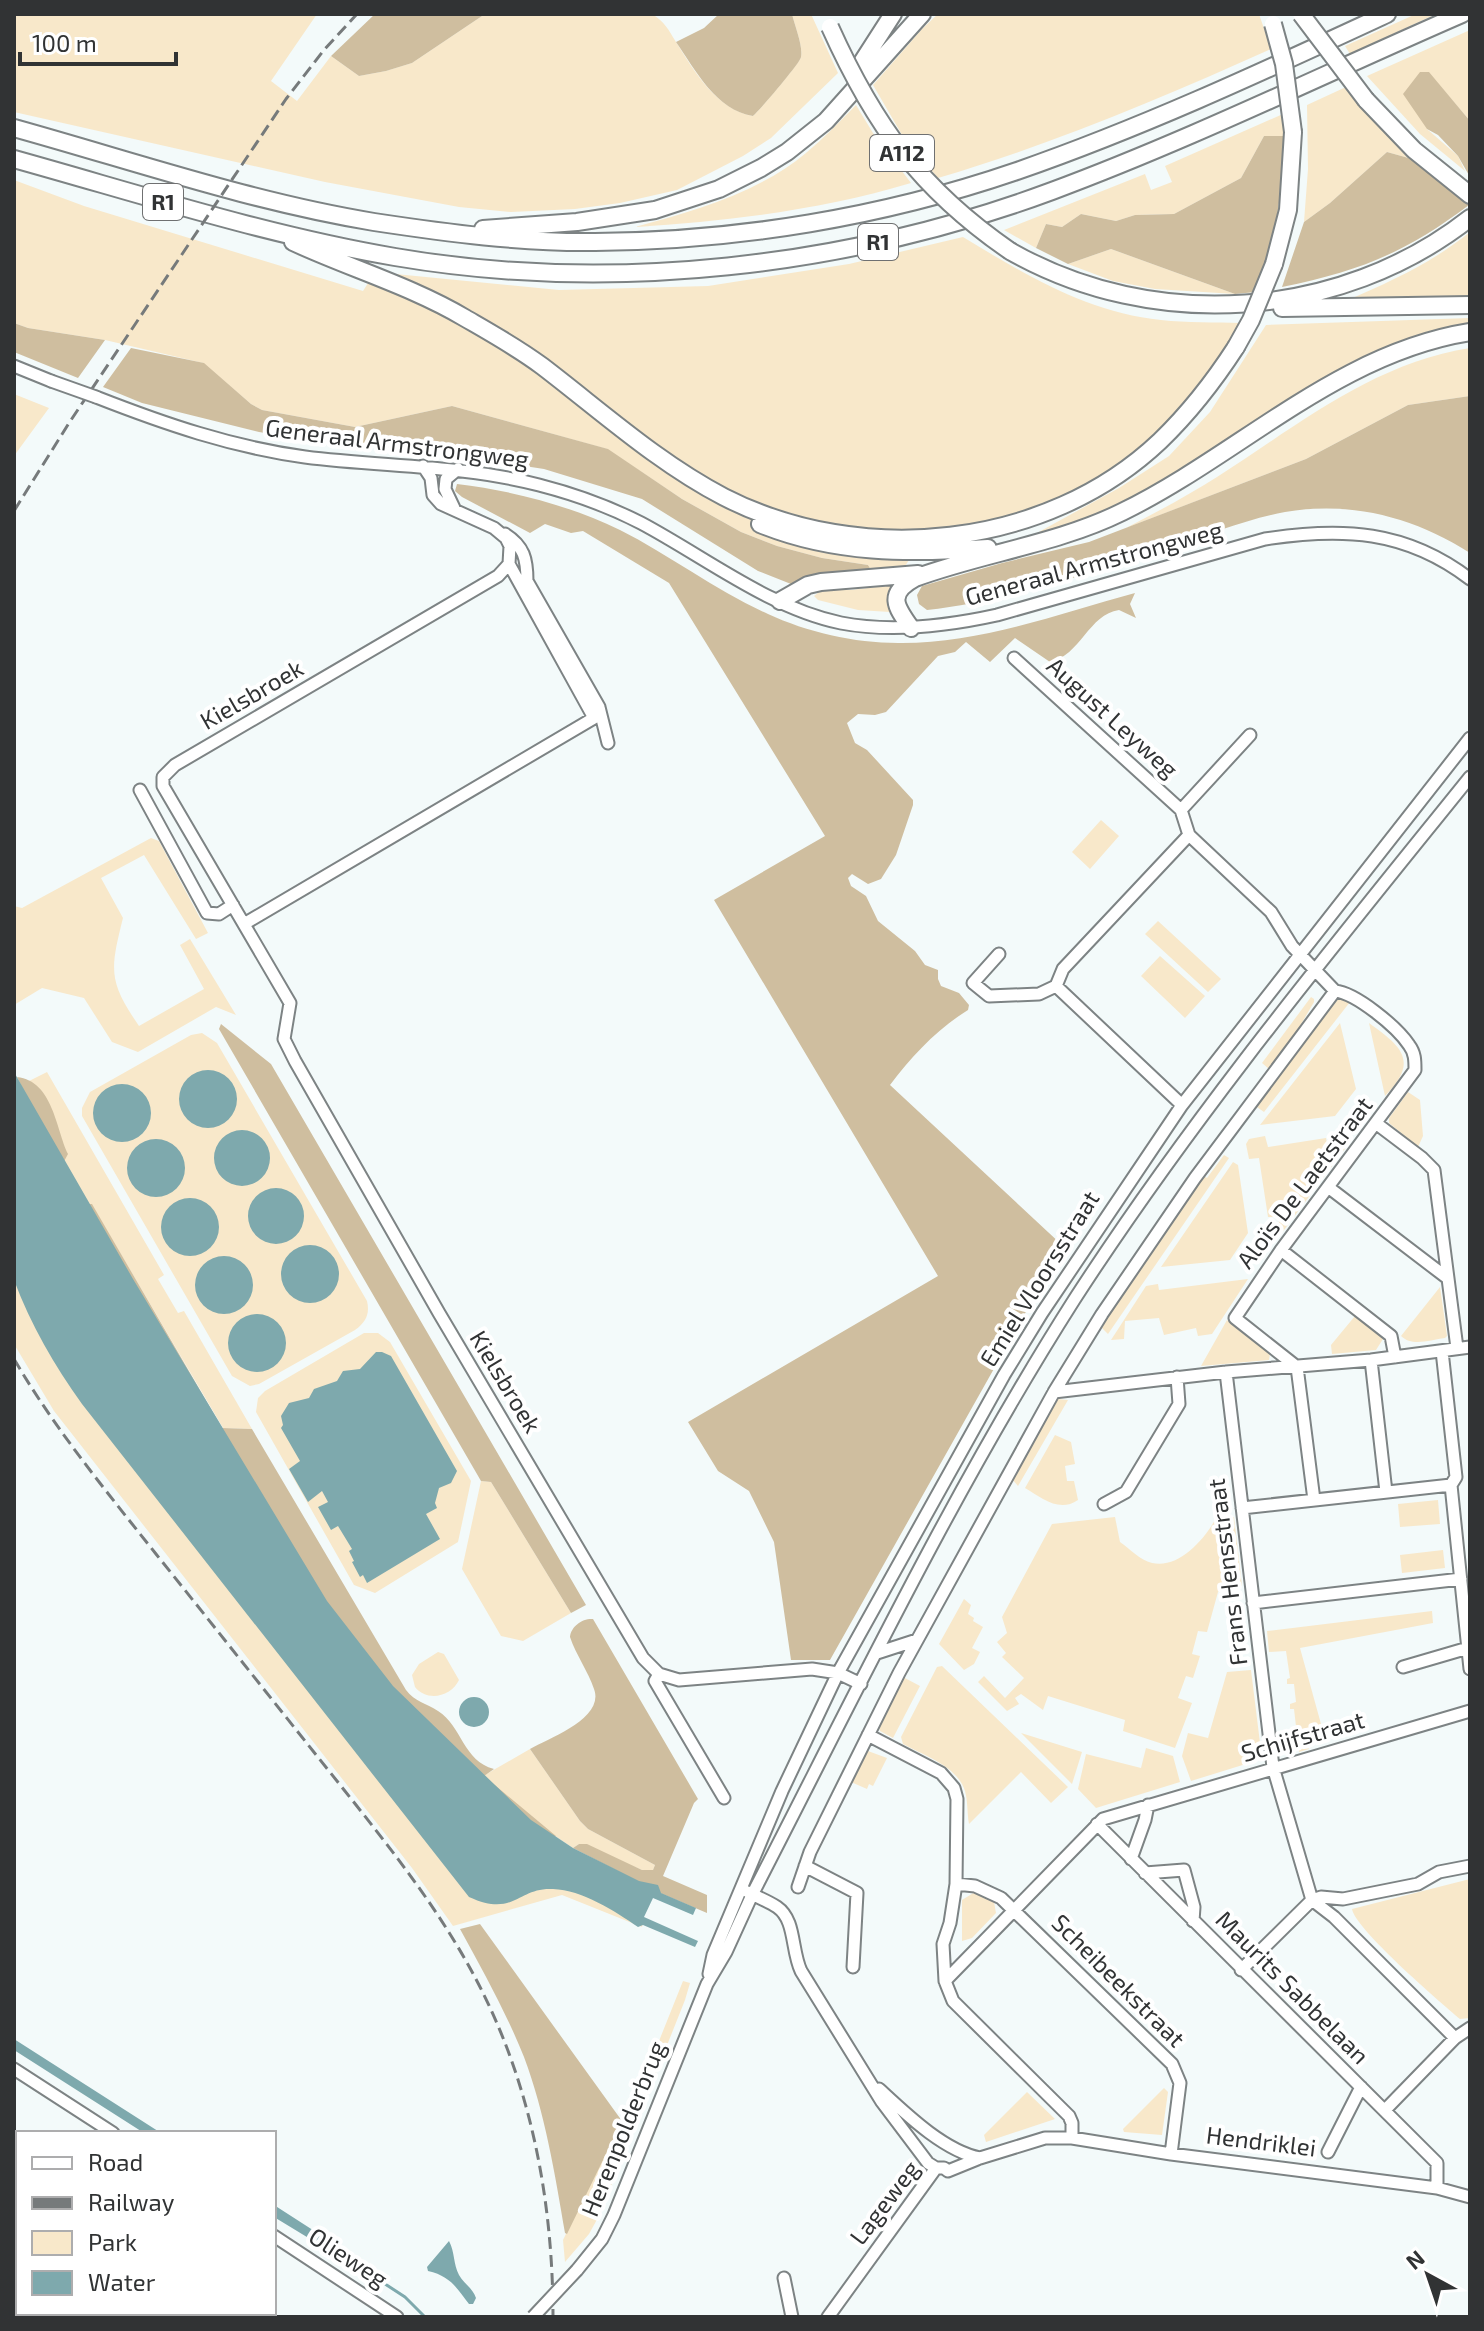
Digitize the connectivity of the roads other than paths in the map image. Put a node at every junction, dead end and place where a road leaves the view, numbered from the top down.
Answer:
1 (893, 14) edge
2 (922, 14) edge
3 (1301, 14) edge
4 (1387, 14) edge
5 (1460, 15) edge
6 (1271, 19) edge
7 (827, 20) edge
8 (14, 128) edge
9 (801, 141) junction
10 (14, 159) edge
11 (1464, 191) edge
12 (1470, 218) edge
13 (262, 229) junction
14 (454, 232) junction
15 (1245, 304) junction
16 (1470, 305) edge
17 (1470, 332) edge
18 (14, 366) edge
19 (614, 425) junction
20 (458, 469) junction
21 (435, 473) junction
22 (446, 479) junction
23 (454, 508) junction
24 (494, 528) junction
25 (1061, 534) junction
26 (527, 562) junction
27 (509, 564) junction
28 (940, 569) junction
29 (1470, 577) edge
30 (780, 601) junction
31 (911, 628) junction
32 (1014, 658) dead end
33 (596, 712) junction
34 (1250, 735) dead end
35 (1470, 738) edge
36 (608, 743) dead end
37 (1470, 777) edge
38 (140, 790) dead end
39 (1181, 810) junction
40 (1189, 835) junction
41 (233, 905) junction
42 (244, 924) junction
43 (999, 954) dead end
44 (1299, 954) junction
45 (1315, 971) junction
46 (1056, 986) junction
47 (1335, 991) junction
48 (1182, 1105) junction
49 (1377, 1124) junction
50 (1328, 1187) junction
51 (1281, 1250) junction
52 (1446, 1277) junction
53 (1470, 1347) edge
54 (1457, 1348) junction
55 (1442, 1351) junction
56 (1395, 1357) junction
57 (1371, 1360) junction
58 (1297, 1367) junction
59 (1226, 1372) junction
60 (1177, 1377) junction
61 (1054, 1392) junction
62 (1451, 1485) junction
63 (1386, 1492) junction
64 (1314, 1500) junction
65 (1104, 1504) dead end
66 (1242, 1508) junction
67 (1461, 1579) junction
68 (1253, 1603) junction
69 (917, 1640) junction
70 (1468, 1648) junction
71 (877, 1653) junction
72 (1403, 1667) dead end
73 (1470, 1669) edge
74 (838, 1673) junction
75 (659, 1674) junction
76 (861, 1684) junction
77 (1470, 1711) edge
78 (868, 1735) junction
79 (1273, 1767) junction
80 (724, 1798) dead end
81 (1148, 1805) junction
82 (1097, 1824) junction
83 (1131, 1859) junction
84 (805, 1866) junction
85 (1470, 1866) edge
86 (1145, 1873) junction
87 (956, 1884) junction
88 (798, 1887) dead end
89 (747, 1892) junction
90 (1343, 1899) junction
91 (1312, 1900) junction
92 (1015, 1910) junction
93 (1334, 1917) junction
94 (1193, 1921) junction
95 (853, 1967) dead end
96 (1241, 1970) junction
97 (945, 1981) junction
98 (1470, 2028) edge
99 (1455, 2038) junction
100 (14, 2069) edge
101 (870, 2080) junction
102 (1361, 2087) junction
103 (1385, 2110) junction
104 (110, 2131) edge
105 (1045, 2138) joint
106 (1072, 2138) junction
107 (948, 2145) junction
108 (1328, 2152) dead end
109 (1171, 2154) junction
110 (980, 2158) junction
111 (926, 2159) junction
112 (940, 2168) junction
113 (1437, 2188) junction
114 (1470, 2197) edge
115 (276, 2237) edge
116 (784, 2278) dead end
117 (397, 2317) edge
118 (533, 2317) edge
119 (792, 2317) edge
120 (828, 2317) edge

1 - 9 highway
2 - 9 highway
3 - 11 highway, bridge
4 - 14 highway, R1
5 - 13 highway, R1
6 - 19 highway, bridge
7 - 15 highway, A112, bridge
8 - 14 highway, R1
9 - 14 highway
10 - 13 highway, R1
12 - 15 highway
13 - 19 highway
15 - 16 highway, A112
17 - 25 highway
18 - 21 street, Generaal Armstrongweg, bridge
19 - 25 highway
20 - 21 street, Generaal Armstrongweg
20 - 22 street
20 - 30 street, Generaal Armstrongweg
21 - 22 street
21 - 23 street
22 - 23 street
23 - 24 street
24 - 26 street
24 - 27 street
25 - 28 highway
26 - 27 street
26 - 33 street
27 - 33 street
27 - 41 street, Kielsbroek
28 - 30 highway
28 - 31 highway
29 - 31 street, Generaal Armstrongweg
30 - 31 street, Generaal Armstrongweg
32 - 39 street, August Leyweg
33 - 36 street
33 - 42 street
34 - 39 street, August Leyweg
35 - 44 street, Emiel Vloorsstraat
37 - 45 street, Emiel Vloorsstraat
38 - 41 street
39 - 40 street, August Leyweg
40 - 44 street, August Leyweg
40 - 46 street
41 - 42 street, Kielsbroek
42 - 75 street, Kielsbroek
43 - 46 street
44 - 45 street, August Leyweg
44 - 48 street, Emiel Vloorsstraat
45 - 47 street
45 - 71 street, Emiel Vloorsstraat
46 - 48 street
47 - 49 street, Aloïs De Laetstraat
47 - 61 street
48 - 74 street, Emiel Vloorsstraat
49 - 50 street, Aloïs De Laetstraat
49 - 52 street
50 - 51 street, Aloïs De Laetstraat
50 - 52 street
51 - 56 street
51 - 58 street, Aloïs De Laetstraat
52 - 54 street
53 - 54 street
54 - 55 street
55 - 56 street
55 - 62 street
56 - 57 street
57 - 58 street
57 - 63 street
58 - 59 street
58 - 64 street
59 - 60 street
59 - 66 street, Frans Hensstraat
60 - 61 street
60 - 65 street
61 - 69 street
62 - 63 street
62 - 67 street
63 - 64 street
64 - 66 street
66 - 68 street, Frans Hensstraat
67 - 68 street
67 - 70 street
68 - 79 street, Frans Hensstraat
69 - 71 street
69 - 78 street
70 - 72 street
70 - 73 street
71 - 76 street, Emiel Vloorsstraat
74 - 75 street
74 - 76 street
74 - 89 street, Emiel Vloorsstraat
75 - 80 street, Kielsbroek
76 - 89 street, Emiel Vloorsstraat
77 - 79 street, Schijfstraat
78 - 84 street
78 - 87 street
79 - 81 street, Schijfstraat
79 - 91 street, Frans Hensstraat
81 - 82 street, Schijfstraat
81 - 83 street
82 - 83 street, Maurits Sabbelaan
82 - 92 street
83 - 86 street, Maurits Sabbelaan
84 - 88 street
84 - 95 street
85 - 90 street
86 - 94 street, Maurits Sabbelaan
86 - 94 street, Maurits Sabbelaan
87 - 92 street, Scheibeekstraat
87 - 97 street
89 - 101 street
89 - 118 street, Herenpolderbrug, bridge
90 - 91 street
90 - 93 street
91 - 93 street
91 - 96 street
92 - 97 street
92 - 109 street, Scheibeekstraat
93 - 99 street
94 - 96 street, Maurits Sabbelaan
96 - 102 street, Maurits Sabbelaan
97 - 106 street
98 - 99 street
99 - 103 street
100 - 104 street
101 - 107 street
101 - 111 street
102 - 103 street, Maurits Sabbelaan
102 - 108 street, Maurits Sabbelaan
103 - 113 street, Maurits Sabbelaan
105 - 106 street, Hendriklei
105 - 110 street, Lageweg
106 - 109 street, Hendriklei
107 - 110 street
107 - 111 street
107 - 112 street
109 - 113 street, Hendriklei
110 - 112 street, Lageweg
111 - 112 street
112 - 120 street, Lageweg
113 - 114 street, Hendriklei
115 - 117 street, Olieweg
116 - 119 street

